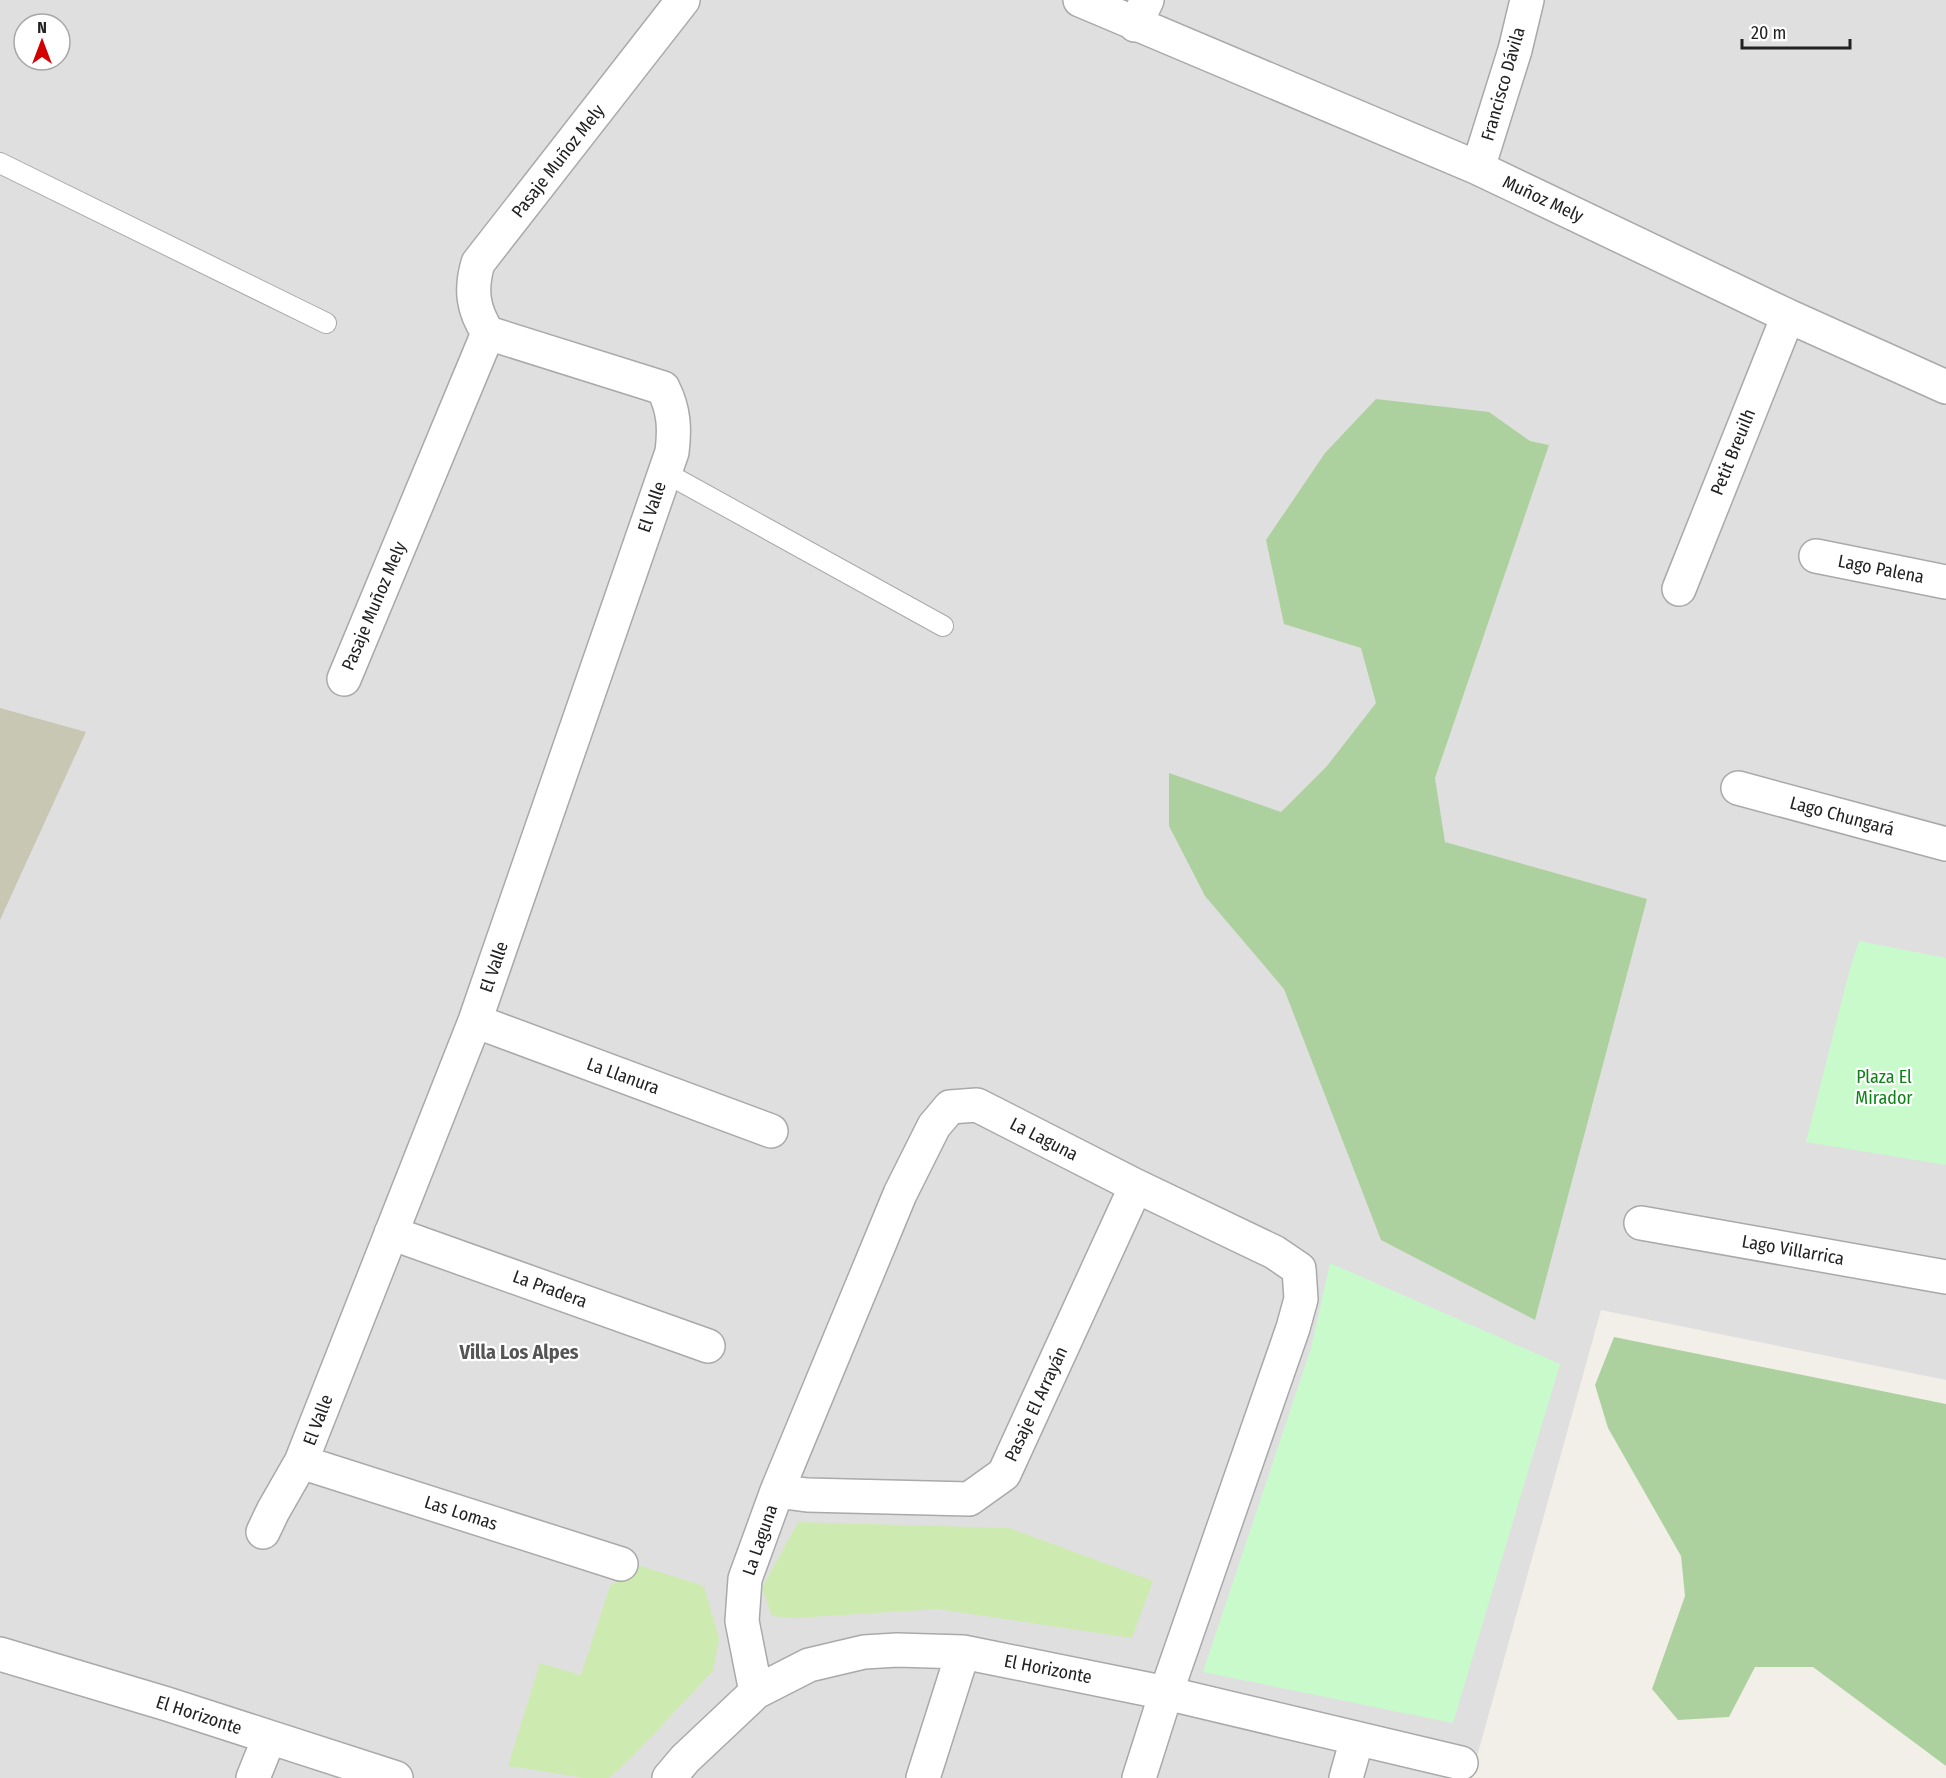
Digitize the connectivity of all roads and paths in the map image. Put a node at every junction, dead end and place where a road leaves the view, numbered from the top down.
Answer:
1 (683, 0) edge
2 (1080, 0) edge
3 (1527, 0) edge
4 (1141, 12) edge
5 (0, 163) edge
6 (1478, 168) junction
7 (1788, 316) junction
8 (326, 323) dead end
9 (488, 333) junction
10 (1946, 387) edge
11 (664, 472) junction
12 (1816, 556) dead end
13 (1946, 582) edge
14 (1679, 588) dead end
15 (943, 626) dead end
16 (344, 679) dead end
17 (1738, 788) dead end
18 (1946, 844) edge
19 (475, 1021) junction
20 (771, 1131) dead end
21 (1136, 1186) junction
22 (1641, 1223) dead end
23 (391, 1233) junction
24 (1946, 1277) edge
25 (708, 1346) dead end
26 (301, 1462) junction
27 (777, 1491) junction
28 (263, 1532) dead end
29 (621, 1564) dead end
30 (963, 1652) junction
31 (0, 1654) edge
32 (756, 1692) junction
33 (1166, 1693) junction
34 (269, 1738) junction
35 (1357, 1739) junction
36 (1461, 1763) dead end
37 (253, 1778) edge
38 (396, 1778) edge
39 (669, 1778) edge
40 (923, 1778) edge
41 (1139, 1778) edge
42 (1346, 1778) edge

1 - 9 street, Pasaje Muñoz Mely
2 - 4 street, Muñoz Mely
3 - 6 street, Francisco Dávila
4 - 6 street, Muñoz Mely
5 - 8 lane
6 - 7 street, Muñoz Mely
7 - 10 street, Muñoz Mely
7 - 14 street, Petit Breuilh
9 - 11 street, El Valle
9 - 16 street, Pasaje Muñoz Mely
11 - 15 lane
11 - 19 street, El Valle
12 - 13 street, Lago Palena
17 - 18 street, Lago Chungará
19 - 20 street, La Llanura
19 - 23 street, El Valle
21 - 27 street, Pasaje El Arrayán
21 - 27 street, La Laguna
21 - 33 street, La Laguna
22 - 24 street, Lago Villarrica
23 - 25 street, La Pradera
23 - 26 street, El Valle
26 - 28 street, El Valle
26 - 29 street, Las Lomas
27 - 32 street, La Laguna
30 - 32 street, El Horizonte
30 - 33 street, El Horizonte
30 - 40 street
31 - 34 street, El Horizonte
32 - 39 street, El Horizonte
33 - 35 street, El Horizonte
33 - 41 street
34 - 37 street
34 - 38 street, El Horizonte
35 - 36 street, El Horizonte
35 - 42 street

